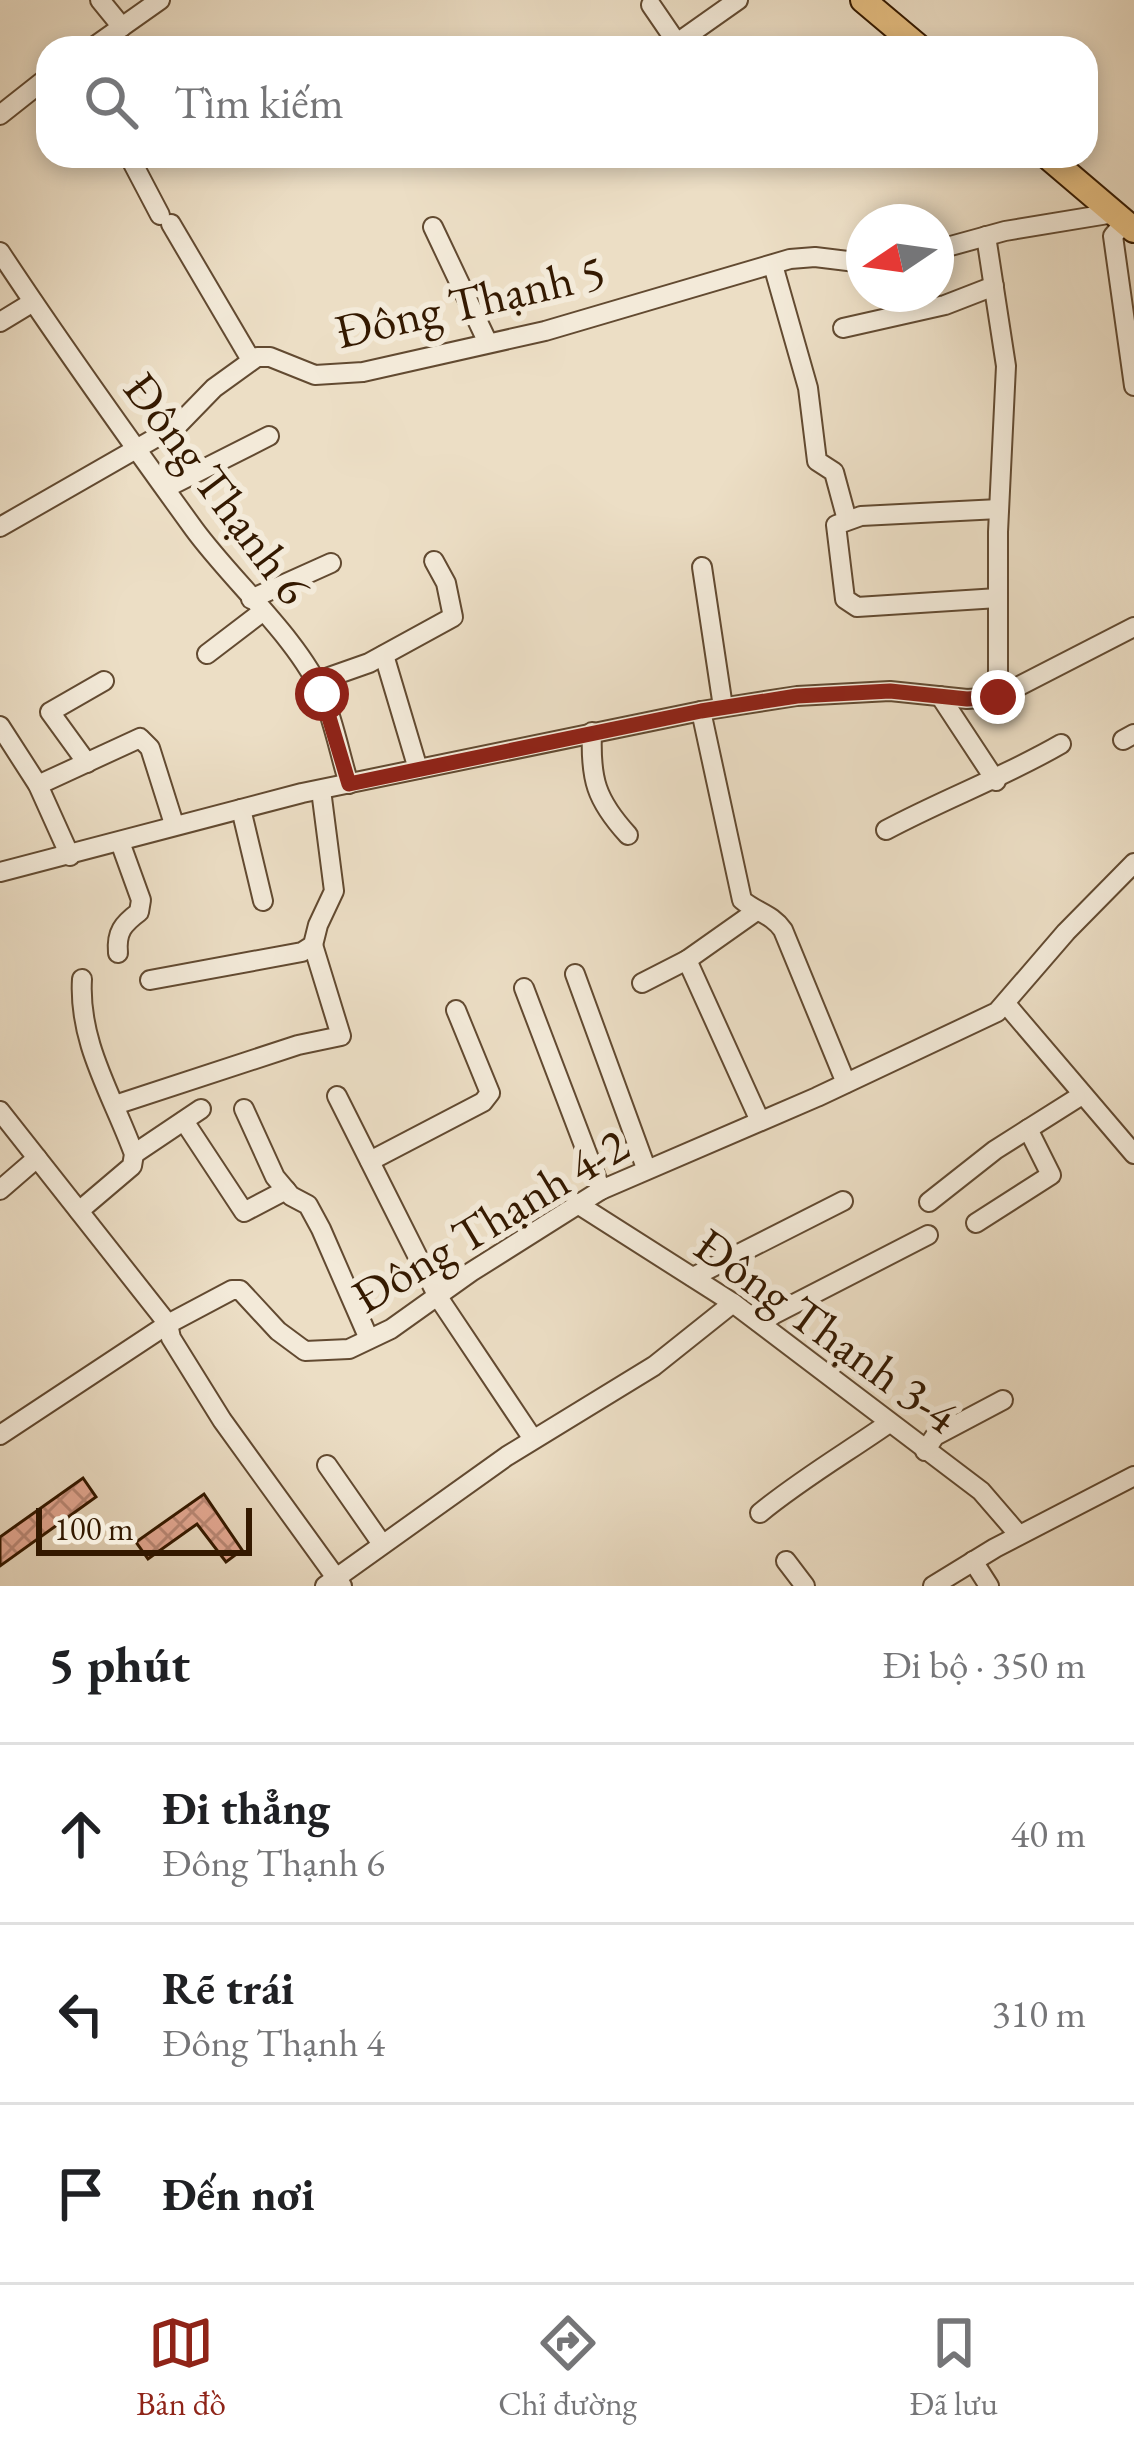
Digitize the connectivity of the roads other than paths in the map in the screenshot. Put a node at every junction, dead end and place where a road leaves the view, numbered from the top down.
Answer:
1 (100, 0) edge
2 (160, 0) edge
3 (738, 0) edge
4 (863, 0) edge
5 (651, 5) dead end
6 (121, 36) edge
7 (671, 36) edge
8 (686, 36) edge
9 (906, 36) edge
10 (36, 86) edge
11 (0, 115) edge
12 (136, 168) edge
13 (1062, 168) edge
14 (1128, 223) edge
15 (433, 227) dead end
16 (986, 236) junction
17 (954, 245) edge
18 (0, 252) edge
19 (846, 261) edge
20 (773, 265) junction
21 (994, 286) junction
22 (33, 302) junction
23 (0, 322) edge
24 (843, 328) dead end
25 (488, 343) junction
26 (251, 360) junction
27 (1134, 386) edge
28 (269, 436) dead end
29 (138, 446) junction
30 (166, 488) junction
31 (999, 509) junction
32 (848, 520) junction
33 (0, 527) edge
34 (434, 561) dead end
35 (331, 563) dead end
36 (702, 567) dead end
37 (998, 598) junction
38 (257, 606) junction
39 (1134, 627) edge
40 (208, 654) dead end
41 (384, 655) junction
42 (104, 681) dead end
43 (315, 682) junction
44 (940, 696) junction
45 (998, 697) junction
46 (723, 707) junction
47 (701, 711) junction
48 (0, 726) edge
49 (592, 732) junction
50 (1061, 744) dead end
51 (87, 763) junction
52 (418, 769) junction
53 (996, 782) junction
54 (349, 784) junction
55 (38, 785) junction
56 (321, 790) junction
57 (241, 809) junction
58 (173, 824) junction
59 (886, 830) dead end
60 (628, 835) dead end
61 (120, 842) junction
62 (70, 856) junction
63 (1134, 863) edge
64 (0, 872) edge
65 (262, 901) dead end
66 (755, 912) junction
67 (314, 945) junction
68 (118, 953) dead end
69 (687, 960) junction
70 (575, 974) dead end
71 (82, 979) dead end
72 (150, 980) dead end
73 (642, 983) dead end
74 (524, 988) dead end
75 (1006, 1004) junction
76 (456, 1010) dead end
77 (847, 1083) junction
78 (1082, 1095) junction
79 (337, 1096) dead end
80 (115, 1105) junction
81 (244, 1109) dead end
82 (0, 1111) edge
83 (760, 1121) junction
84 (1028, 1129) junction
85 (134, 1154) junction
86 (1134, 1154) edge
87 (37, 1158) junction
88 (370, 1161) junction
89 (646, 1168) junction
90 (0, 1190) edge
91 (286, 1190) junction
92 (601, 1190) junction
93 (843, 1201) dead end
94 (929, 1202) dead end
95 (576, 1203) junction
96 (80, 1211) junction
97 (976, 1223) dead end
98 (928, 1235) dead end
99 (692, 1277) junction
100 (438, 1297) junction
101 (733, 1303) junction
102 (759, 1322) junction
103 (168, 1324) junction
104 (369, 1339) junction
105 (1003, 1400) dead end
106 (889, 1423) junction
107 (0, 1435) edge
108 (533, 1439) junction
109 (925, 1451) junction
110 (327, 1465) dead end
111 (1134, 1476) edge
112 (760, 1514) dead end
113 (1019, 1535) junction
114 (382, 1544) junction
115 (786, 1561) dead end
116 (973, 1561) junction
117 (334, 1583) edge
118 (805, 1586) edge
119 (933, 1586) edge
120 (989, 1586) edge

1 - 6 street
2 - 6 street
3 - 8 street
4 - 9 main road
5 - 7 street
10 - 11 street
12 - 26 street
13 - 14 main road
14 - 16 street
14 - 27 street
15 - 25 street
16 - 17 street
16 - 21 street
18 - 22 street, Đông Thạnh 6
19 - 20 street, Đông Thạnh 5
20 - 25 street, Đông Thạnh 5
20 - 32 street
21 - 24 street
21 - 31 street
22 - 23 street
22 - 29 street, Đông Thạnh 6
25 - 26 street, Đông Thạnh 5
26 - 29 street
28 - 30 street
29 - 30 street, Đông Thạnh 6
29 - 33 street
30 - 38 street, Đông Thạnh 6
31 - 32 street
31 - 37 street
32 - 37 street
34 - 41 street
35 - 38 street
36 - 46 street
37 - 45 street
38 - 40 street
38 - 43 street, Đông Thạnh 6
39 - 45 street
41 - 43 street
41 - 52 street
42 - 51 street
43 - 54 street, Đông Thạnh 6
44 - 45 street
44 - 46 street
44 - 53 street
46 - 47 street
47 - 49 street
47 - 66 street
48 - 55 street
49 - 52 street
49 - 60 street
50 - 53 street
51 - 55 street
51 - 58 street
52 - 54 street
53 - 59 street
54 - 56 street
55 - 62 street
56 - 57 street
56 - 67 street
57 - 58 street
57 - 65 street
58 - 61 street
61 - 62 street
61 - 68 street
62 - 64 street
63 - 75 street, Đông Thạnh 4-2
66 - 69 street
66 - 77 street
67 - 72 street
67 - 80 street
69 - 73 street
69 - 83 street
70 - 89 street
71 - 80 street
74 - 92 street
75 - 77 street, Đông Thạnh 4-2
75 - 78 street
76 - 88 street
77 - 83 street, Đông Thạnh 4-2
78 - 84 street
78 - 86 street
79 - 88 street
80 - 85 street
81 - 91 street
82 - 87 street
83 - 89 street, Đông Thạnh 4-2
84 - 94 street
84 - 97 street
85 - 91 street
85 - 96 street
87 - 90 street
87 - 96 street
88 - 100 street
89 - 92 street, Đông Thạnh 4-2
91 - 104 street
92 - 95 street, Đông Thạnh 4-2
93 - 99 street
95 - 99 street, Đông Thạnh 3-4
95 - 100 street, Đông Thạnh 4-2
96 - 103 street
98 - 102 street
99 - 101 street, Đông Thạnh 3-4
100 - 104 street, Đông Thạnh 4-2
100 - 108 street
101 - 102 street, Đông Thạnh 3-4
101 - 108 street
102 - 106 street, Đông Thạnh 3-4
103 - 104 street, Đông Thạnh 4-2
103 - 107 street, Đông Thạnh 4-2
103 - 117 street
105 - 109 street
106 - 109 street, Đông Thạnh 3-4
106 - 112 street
108 - 114 street
109 - 113 street, Đông Thạnh 3-4
110 - 114 street
111 - 113 street
113 - 116 street
114 - 117 street
115 - 118 street
116 - 119 street
116 - 120 street

